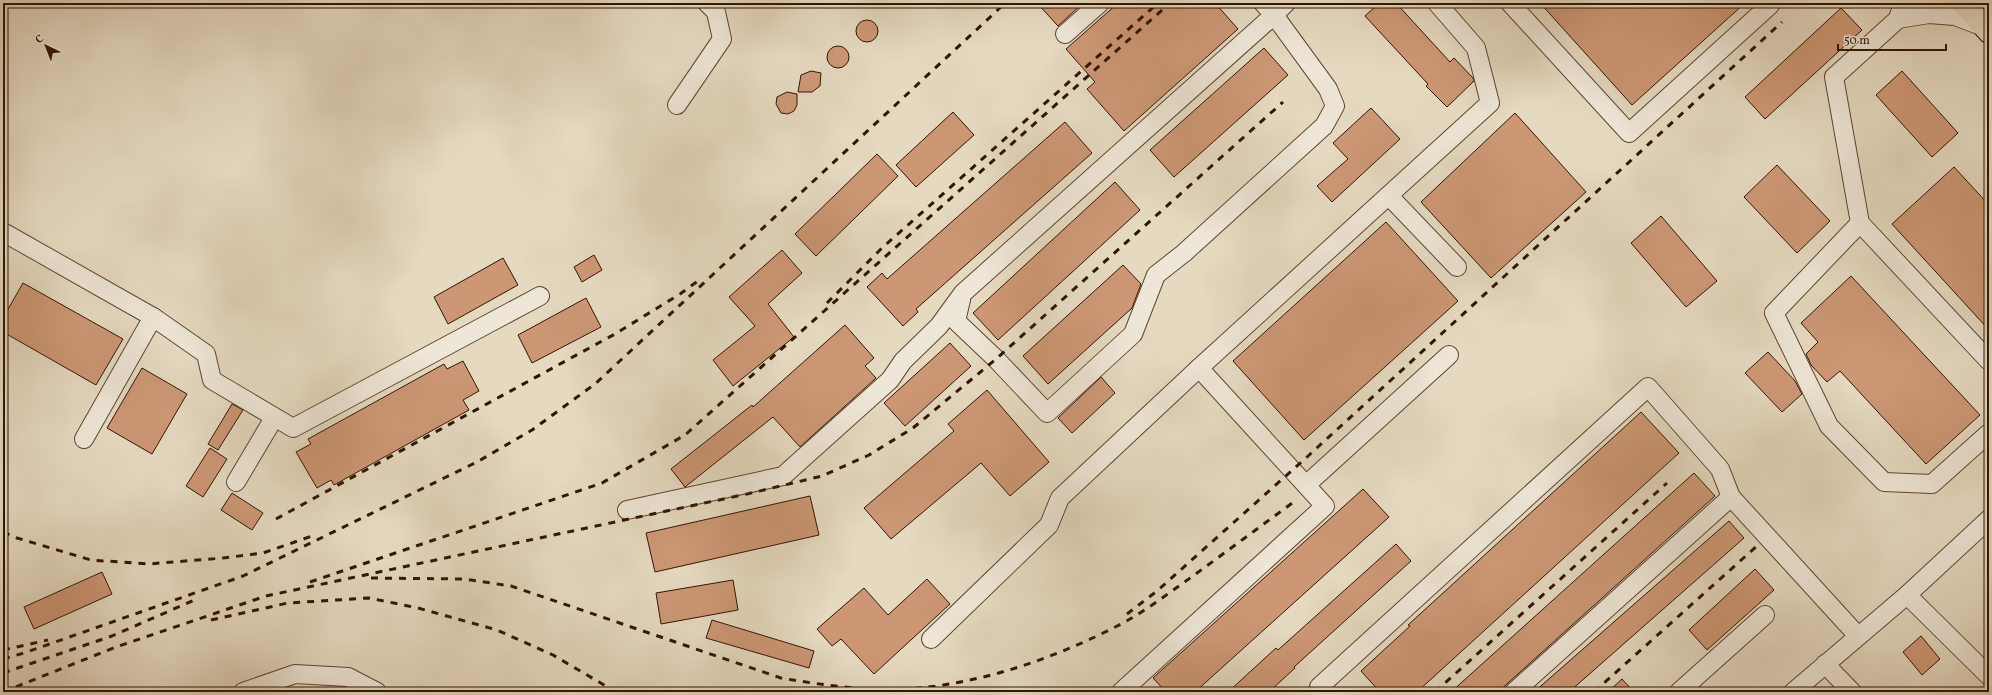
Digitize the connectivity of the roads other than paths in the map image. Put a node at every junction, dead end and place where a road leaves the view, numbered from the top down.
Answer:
1 (707, 3) edge
2 (1100, 3) edge
3 (1438, 3) edge
4 (1510, 3) edge
5 (1768, 3) edge
6 (1963, 3) edge
7 (1274, 7) edge
8 (1900, 11) edge
9 (1987, 30) edge
10 (1065, 34) dead end
11 (677, 105) dead end
12 (1389, 196) junction
13 (1860, 223) junction
14 (3, 232) edge
15 (1457, 267) dead end
16 (963, 293) junction
17 (540, 296) dead end
18 (153, 317) junction
19 (1449, 355) dead end
20 (1989, 361) edge
21 (1199, 368) junction
22 (274, 418) junction
23 (1989, 432) edge
24 (84, 439) dead end
25 (236, 482) dead end
26 (1306, 485) junction
27 (1730, 497) junction
28 (627, 510) dead end
29 (1989, 519) edge
30 (1907, 596) junction
31 (1765, 614) dead end
32 (1858, 636) junction
33 (931, 639) dead end
34 (1825, 664) junction
35 (1989, 676) edge
36 (1319, 687) dead end
37 (243, 692) edge
38 (377, 692) edge
39 (1121, 692) edge
40 (1514, 692) edge
41 (1679, 692) edge
42 (1793, 692) edge
43 (1852, 692) edge

1 - 11 street
2 - 10 street
3 - 12 street
4 - 5 street
6 - 9 main road
7 - 16 street
7 - 16 street
8 - 9 street
8 - 13 street
12 - 15 street
12 - 21 street
13 - 20 street
13 - 23 street
14 - 18 street
16 - 28 street
17 - 22 street
18 - 22 street
18 - 24 street
19 - 26 street
21 - 26 street
21 - 33 street
22 - 25 street
26 - 39 street
27 - 32 street
27 - 36 street
27 - 40 street
29 - 30 street
30 - 32 street
30 - 35 street
31 - 41 street
32 - 34 street
34 - 42 street
34 - 43 street
37 - 38 street

